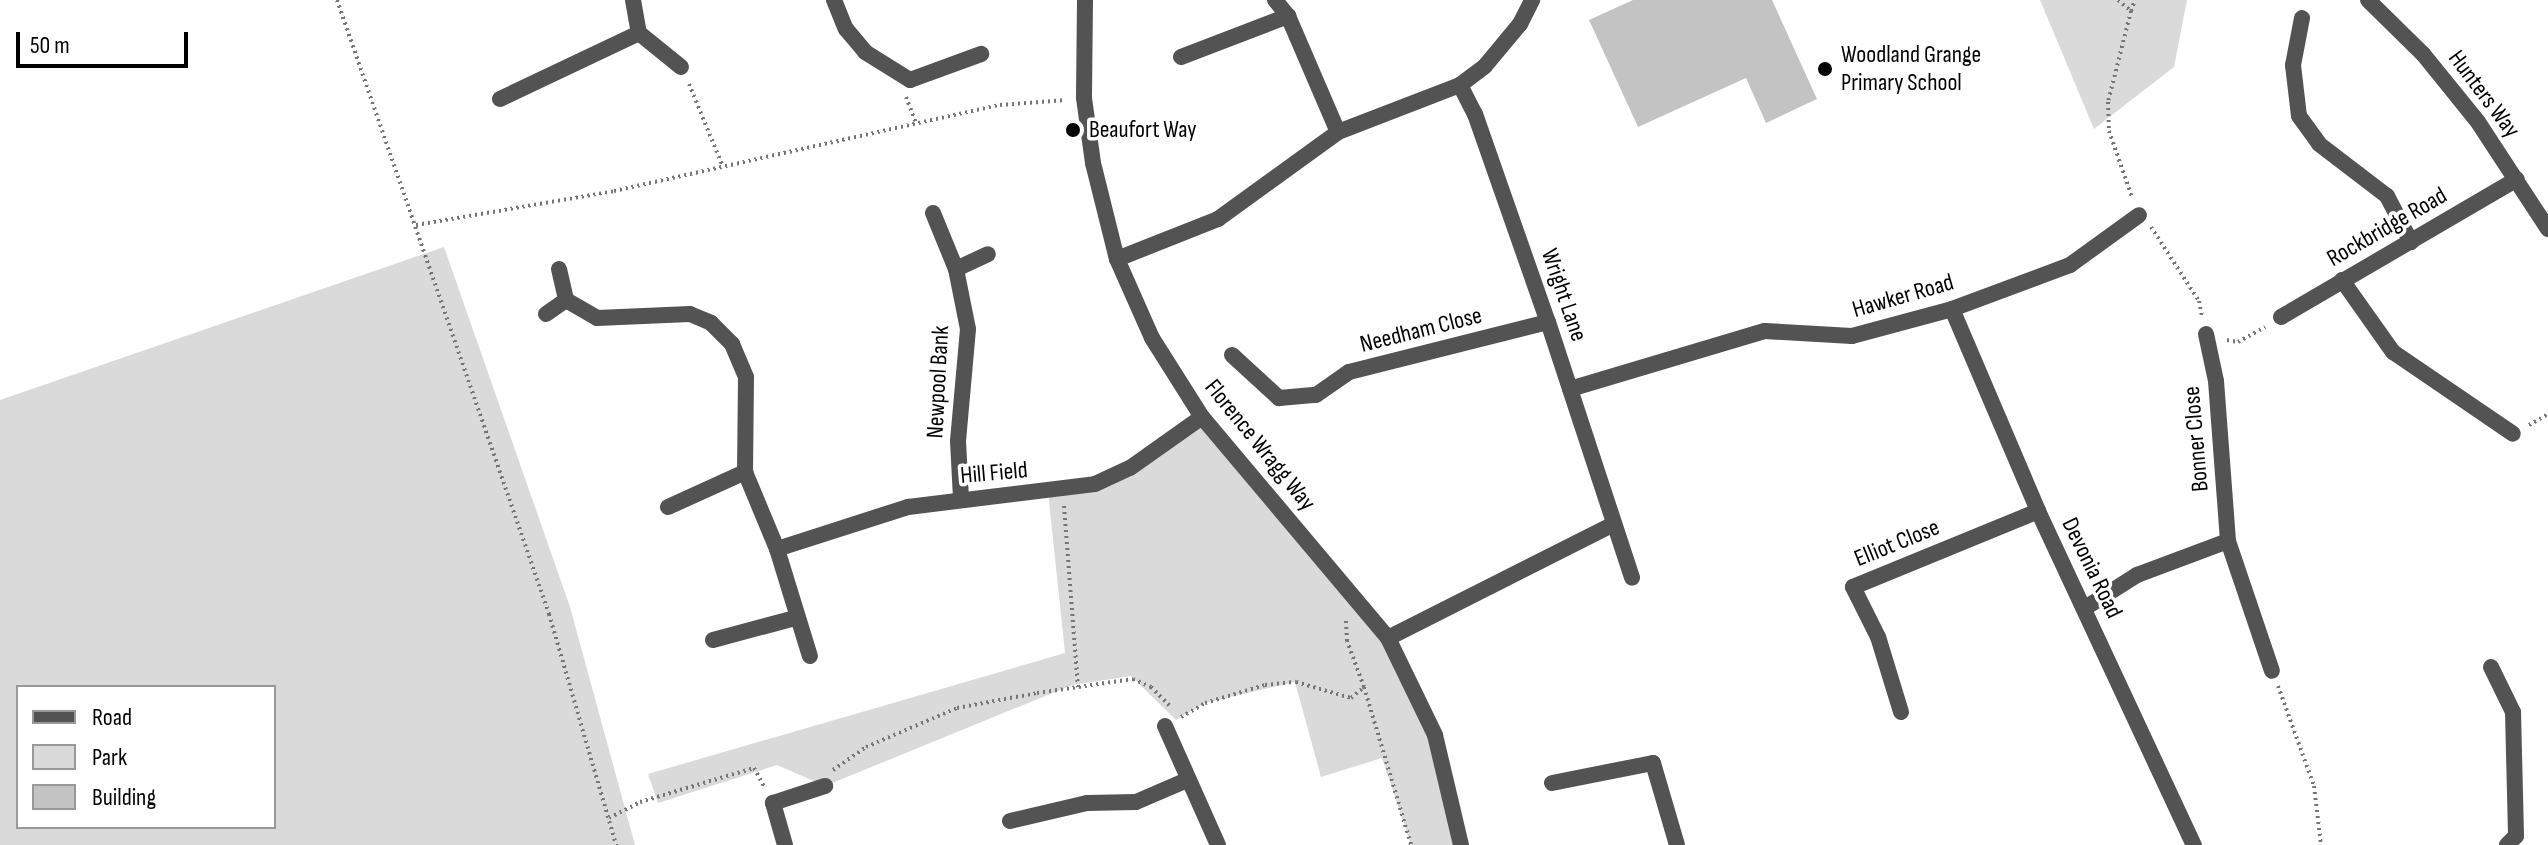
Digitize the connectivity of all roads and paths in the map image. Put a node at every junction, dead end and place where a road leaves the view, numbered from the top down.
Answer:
1 (337, 0) edge
2 (633, 0) edge
3 (834, 0) edge
4 (1085, 0) edge
5 (1275, 0) edge
6 (1532, 0) edge
7 (2118, 0) edge
8 (2135, 0) edge
9 (2368, 0) edge
10 (2131, 11) junction
11 (1288, 16) junction
12 (2302, 18) dead end
13 (639, 33) junction
14 (981, 54) dead end
15 (1181, 57) dead end
16 (681, 67) joint
17 (1460, 85) junction
18 (908, 88) junction
19 (1084, 98) junction
20 (500, 99) dead end
21 (915, 121) junction
22 (1338, 132) junction
23 (723, 167) junction
24 (2517, 179) junction
25 (933, 213) dead end
26 (2139, 215) junction
27 (415, 225) junction
28 (2548, 229) edge
29 (2411, 242) junction
30 (988, 254) dead end
31 (1117, 259) junction
32 (559, 269) dead end
33 (956, 269) junction
34 (2342, 280) junction
35 (566, 300) junction
36 (1952, 309) junction
37 (546, 314) dead end
38 (2281, 317) joint
39 (1548, 322) junction
40 (2206, 334) junction
41 (1232, 355) dead end
42 (1570, 389) junction
43 (1202, 417) junction
44 (2513, 434) dead end
45 (745, 472) junction
46 (1062, 489) junction
47 (961, 499) junction
48 (668, 507) dead end
49 (2038, 511) junction
50 (1612, 525) junction
51 (2228, 541) junction
52 (777, 549) junction
53 (1632, 578) dead end
54 (1345, 586) junction
55 (2085, 608) junction
56 (795, 618) junction
57 (1388, 638) junction
58 (713, 640) dead end
59 (810, 656) dead end
60 (2491, 667) dead end
61 (2272, 671) joint
62 (1320, 683) dead end
63 (1078, 687) junction
64 (1364, 687) junction
65 (1320, 690) junction
66 (1901, 712) dead end
67 (1165, 726) junction
68 (1187, 780) junction
69 (1552, 783) dead end
70 (825, 786) joint
71 (773, 803) junction
72 (609, 819) junction
73 (1010, 821) dead end
74 (2515, 842) edge
75 (616, 845) edge
76 (785, 845) edge
77 (1218, 845) edge
78 (1411, 845) edge
79 (1461, 845) edge
80 (1677, 845) edge
81 (2194, 845) edge
82 (2321, 845) edge

1 - 27 path
2 - 13 street
3 - 18 street
4 - 19 street, Florence Wragg Way
5 - 11 street
6 - 17 street
7 - 10 path
8 - 10 path
9 - 24 street, Hunters Way
10 - 26 path
11 - 15 street
11 - 22 street
12 - 29 street
13 - 16 street
13 - 20 street
14 - 18 street
16 - 23 path
17 - 22 street
17 - 39 street, Wright Lane
18 - 21 path
19 - 21 path
19 - 31 street, Florence Wragg Way
21 - 23 path
22 - 31 street
23 - 27 path
24 - 28 street, Hunters Way
24 - 29 street, Rockbridge Road
25 - 33 street, Newpool Bank
26 - 36 street, Hawker Road
26 - 40 path
27 - 72 path
29 - 34 street, Rockbridge Road
30 - 33 street
31 - 43 street, Florence Wragg Way
32 - 35 street
33 - 47 street, Newpool Bank
34 - 38 street, Rockbridge Road
34 - 44 street
35 - 37 street
35 - 45 street
36 - 42 street, Hawker Road
36 - 49 street, Devonia Road
38 - 40 path
39 - 41 street, Needham Close
39 - 42 street, Wright Lane
40 - 51 street, Bonner Close
42 - 50 street, Wright Lane
43 - 46 street, Hill Field
43 - 54 street, Florence Wragg Way
45 - 48 street
45 - 52 street
46 - 47 street, Hill Field
46 - 63 path
47 - 52 street, Hill Field
49 - 55 street, Devonia Road
49 - 66 street, Elliot Close
50 - 53 street, Wright Lane
50 - 57 street
51 - 55 street
51 - 61 street, Bonner Close
52 - 56 street
54 - 57 street, Florence Wragg Way
54 - 64 path
55 - 81 street, Devonia Road
56 - 58 street
56 - 59 street
57 - 79 street, Florence Wragg Way
60 - 74 street
61 - 82 path
62 - 65 path
63 - 67 path
63 - 70 path
64 - 65 path
64 - 78 path
65 - 67 path
67 - 68 street
68 - 73 street
68 - 77 street
69 - 80 street
70 - 71 street
71 - 72 path
71 - 76 street
72 - 75 path

